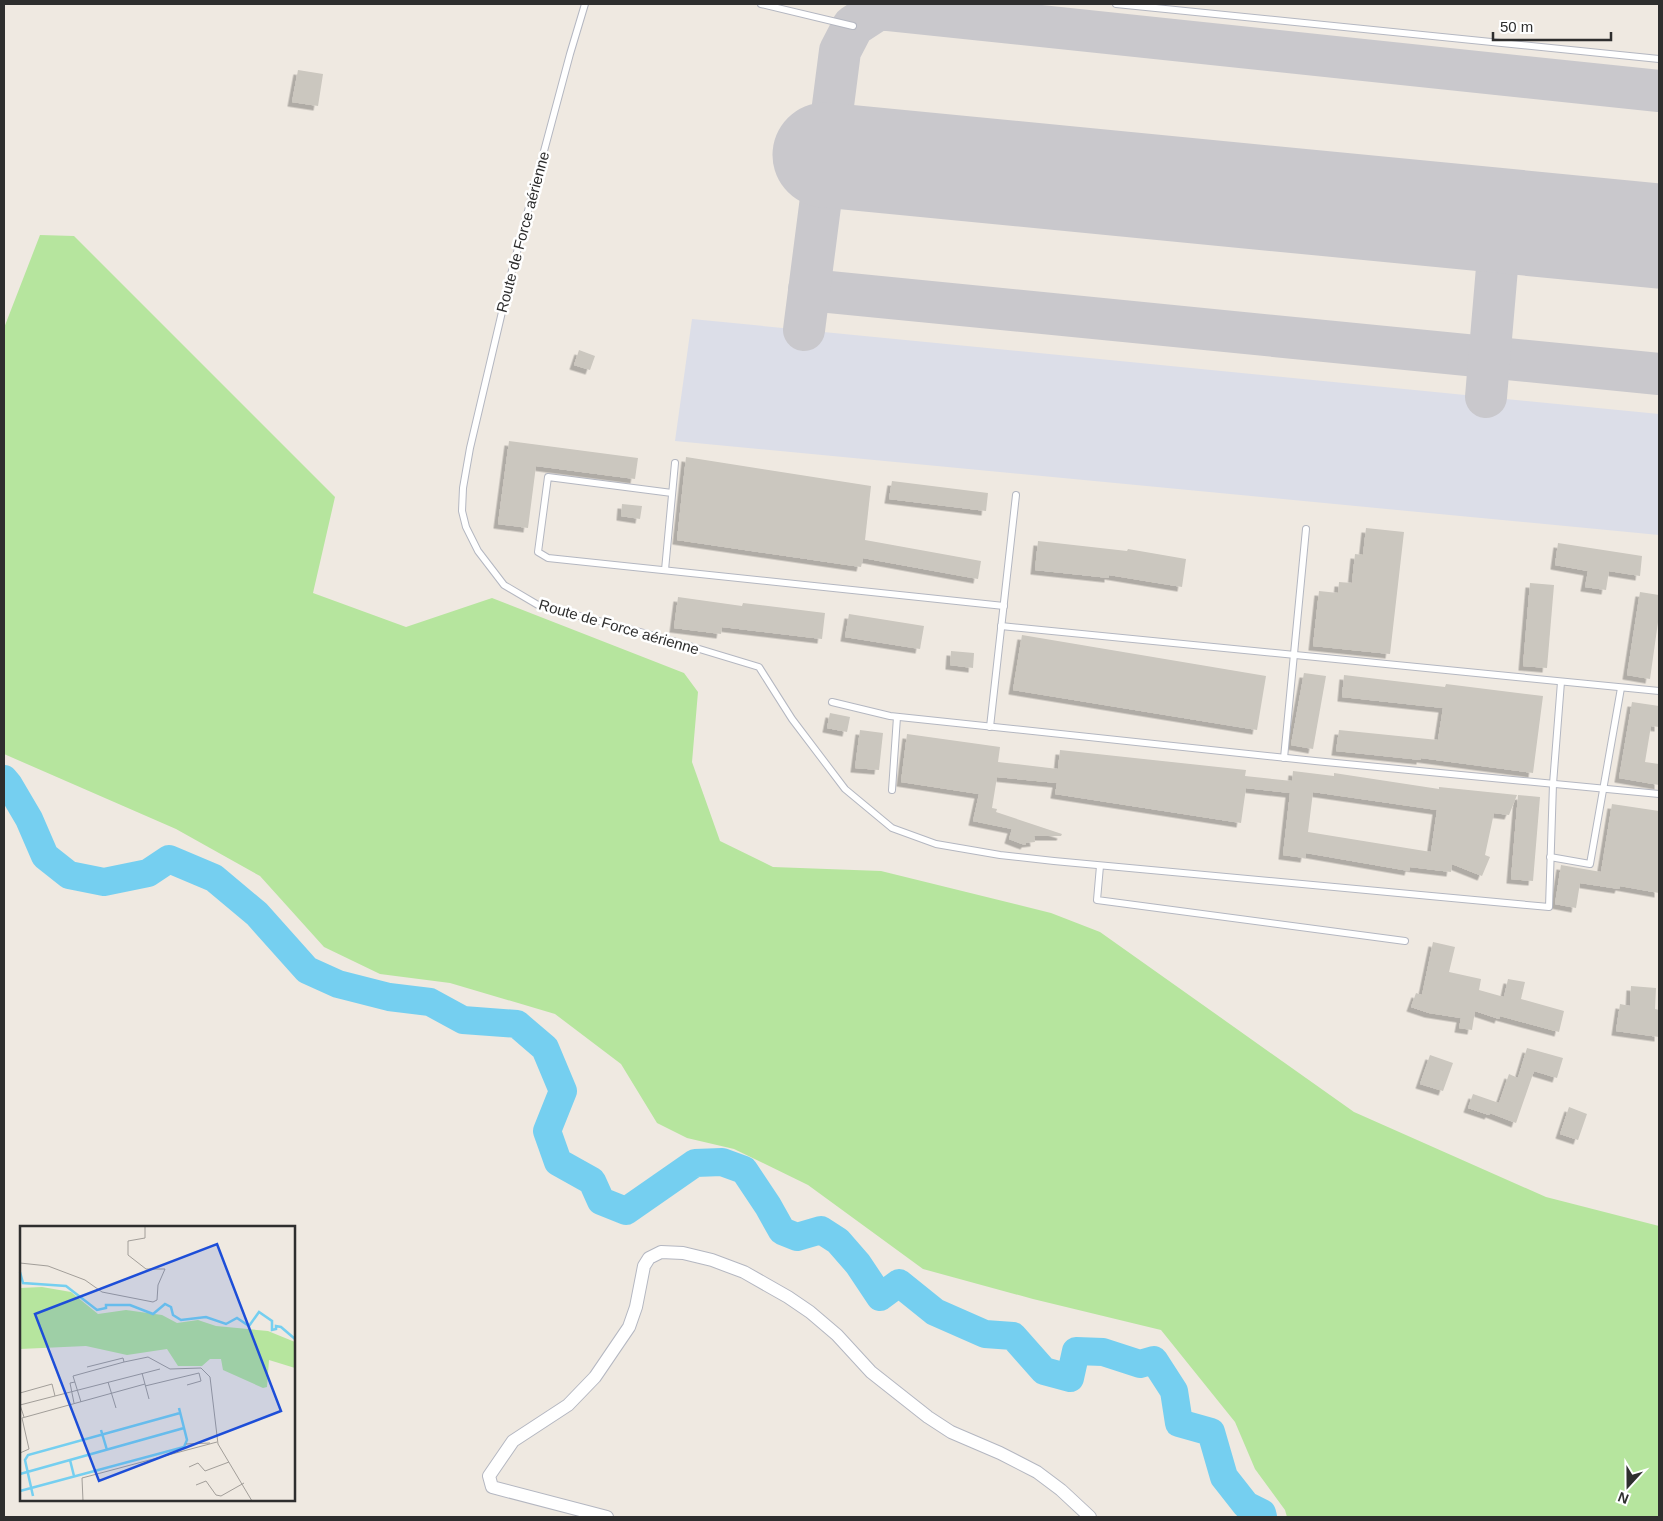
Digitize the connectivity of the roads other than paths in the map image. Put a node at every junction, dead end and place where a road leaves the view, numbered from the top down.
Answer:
1 (585, 4) edge
2 (761, 4) edge
3 (1116, 4) edge
4 (853, 26) dead end
5 (1659, 59) edge
6 (675, 463) dead end
7 (672, 493) junction
8 (1016, 495) dead end
9 (1306, 529) dead end
10 (665, 570) junction
11 (1004, 606) junction
12 (1001, 626) junction
13 (1294, 656) junction
14 (1561, 682) junction
15 (1621, 688) junction
16 (1659, 691) edge
17 (832, 702) dead end
18 (897, 717) junction
19 (990, 727) junction
20 (1284, 758) junction
21 (1552, 784) junction
22 (1604, 789) junction
23 (892, 790) dead end
24 (1659, 794) edge
25 (1550, 857) junction
26 (1100, 866) junction
27 (1405, 941) dead end
28 (607, 1517) edge
29 (1090, 1517) edge

1 - 26 lane, Route de Force aérienne
2 - 4 lane
3 - 5 lane
6 - 7 lane
7 - 10 lane
7 - 10 lane
8 - 11 lane
9 - 13 lane
10 - 11 lane
11 - 12 lane
12 - 13 lane
12 - 19 lane
13 - 14 lane
13 - 20 lane
14 - 15 lane
14 - 21 lane
15 - 16 lane
15 - 22 lane
17 - 18 lane
18 - 19 lane
18 - 23 lane
19 - 20 lane
20 - 21 lane
21 - 22 lane
21 - 25 lane
22 - 24 lane
22 - 25 lane
25 - 26 lane, Route de Force aérienne
26 - 27 lane
28 - 29 street

